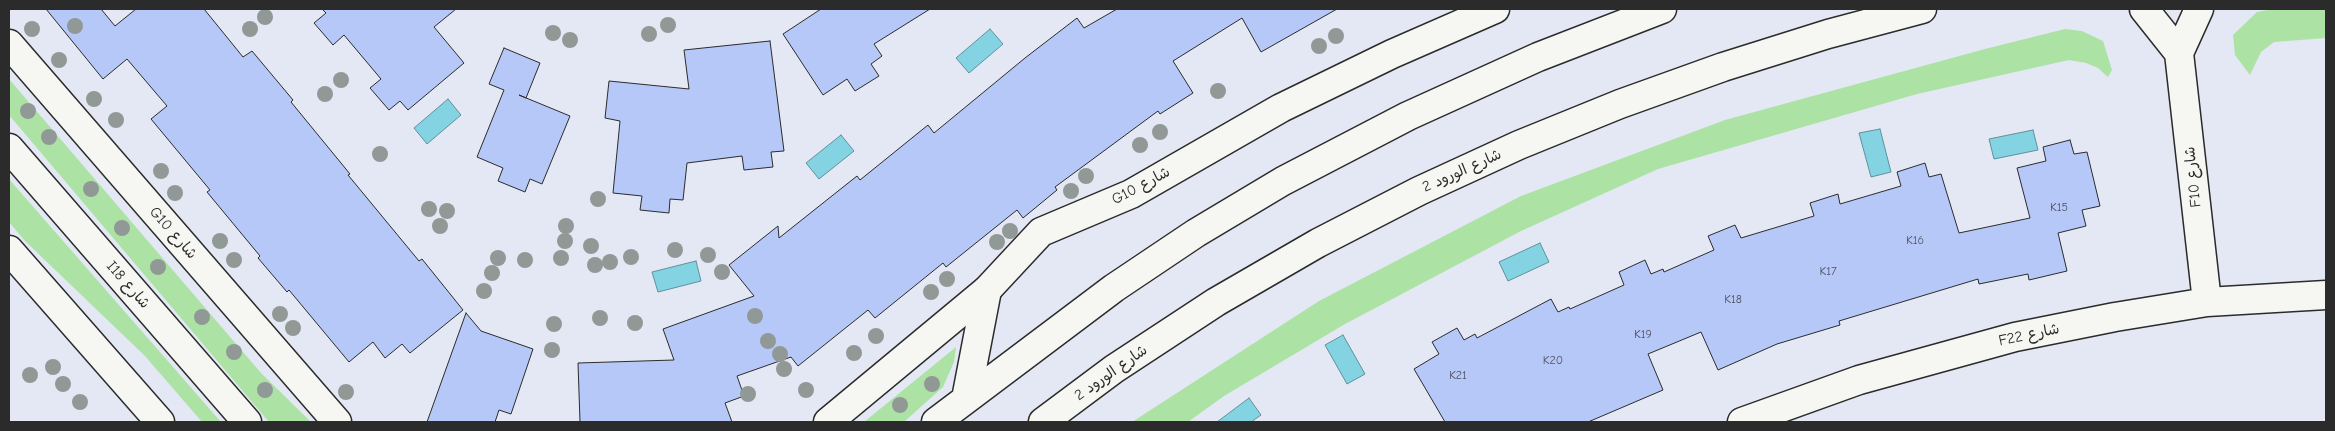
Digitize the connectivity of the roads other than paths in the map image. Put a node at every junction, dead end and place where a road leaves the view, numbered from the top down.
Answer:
1 (1495, 9) edge
2 (1662, 9) edge
3 (1922, 9) edge
4 (2144, 9) edge
5 (2199, 9) edge
6 (9, 44) edge
7 (2179, 53) junction
8 (9, 148) edge
9 (9, 250) edge
10 (987, 290) junction
11 (2326, 294) edge
12 (2207, 302) junction
13 (966, 399) junction
14 (160, 422) edge
15 (247, 422) edge
16 (336, 422) edge
17 (828, 422) edge
18 (936, 422) edge
19 (1043, 422) edge
20 (1742, 422) edge

1 - 10 street, G10 شارع
2 - 13 street
3 - 19 street, شارع الورود 2
4 - 7 street
5 - 7 street
6 - 16 street, G10 شارع
7 - 12 street, F10 شارع
8 - 15 street, I18 شارع
9 - 14 street
10 - 13 street
10 - 17 street, G10 شارع
11 - 12 street, F22 شارع
12 - 20 street, F22 شارع
13 - 18 street

